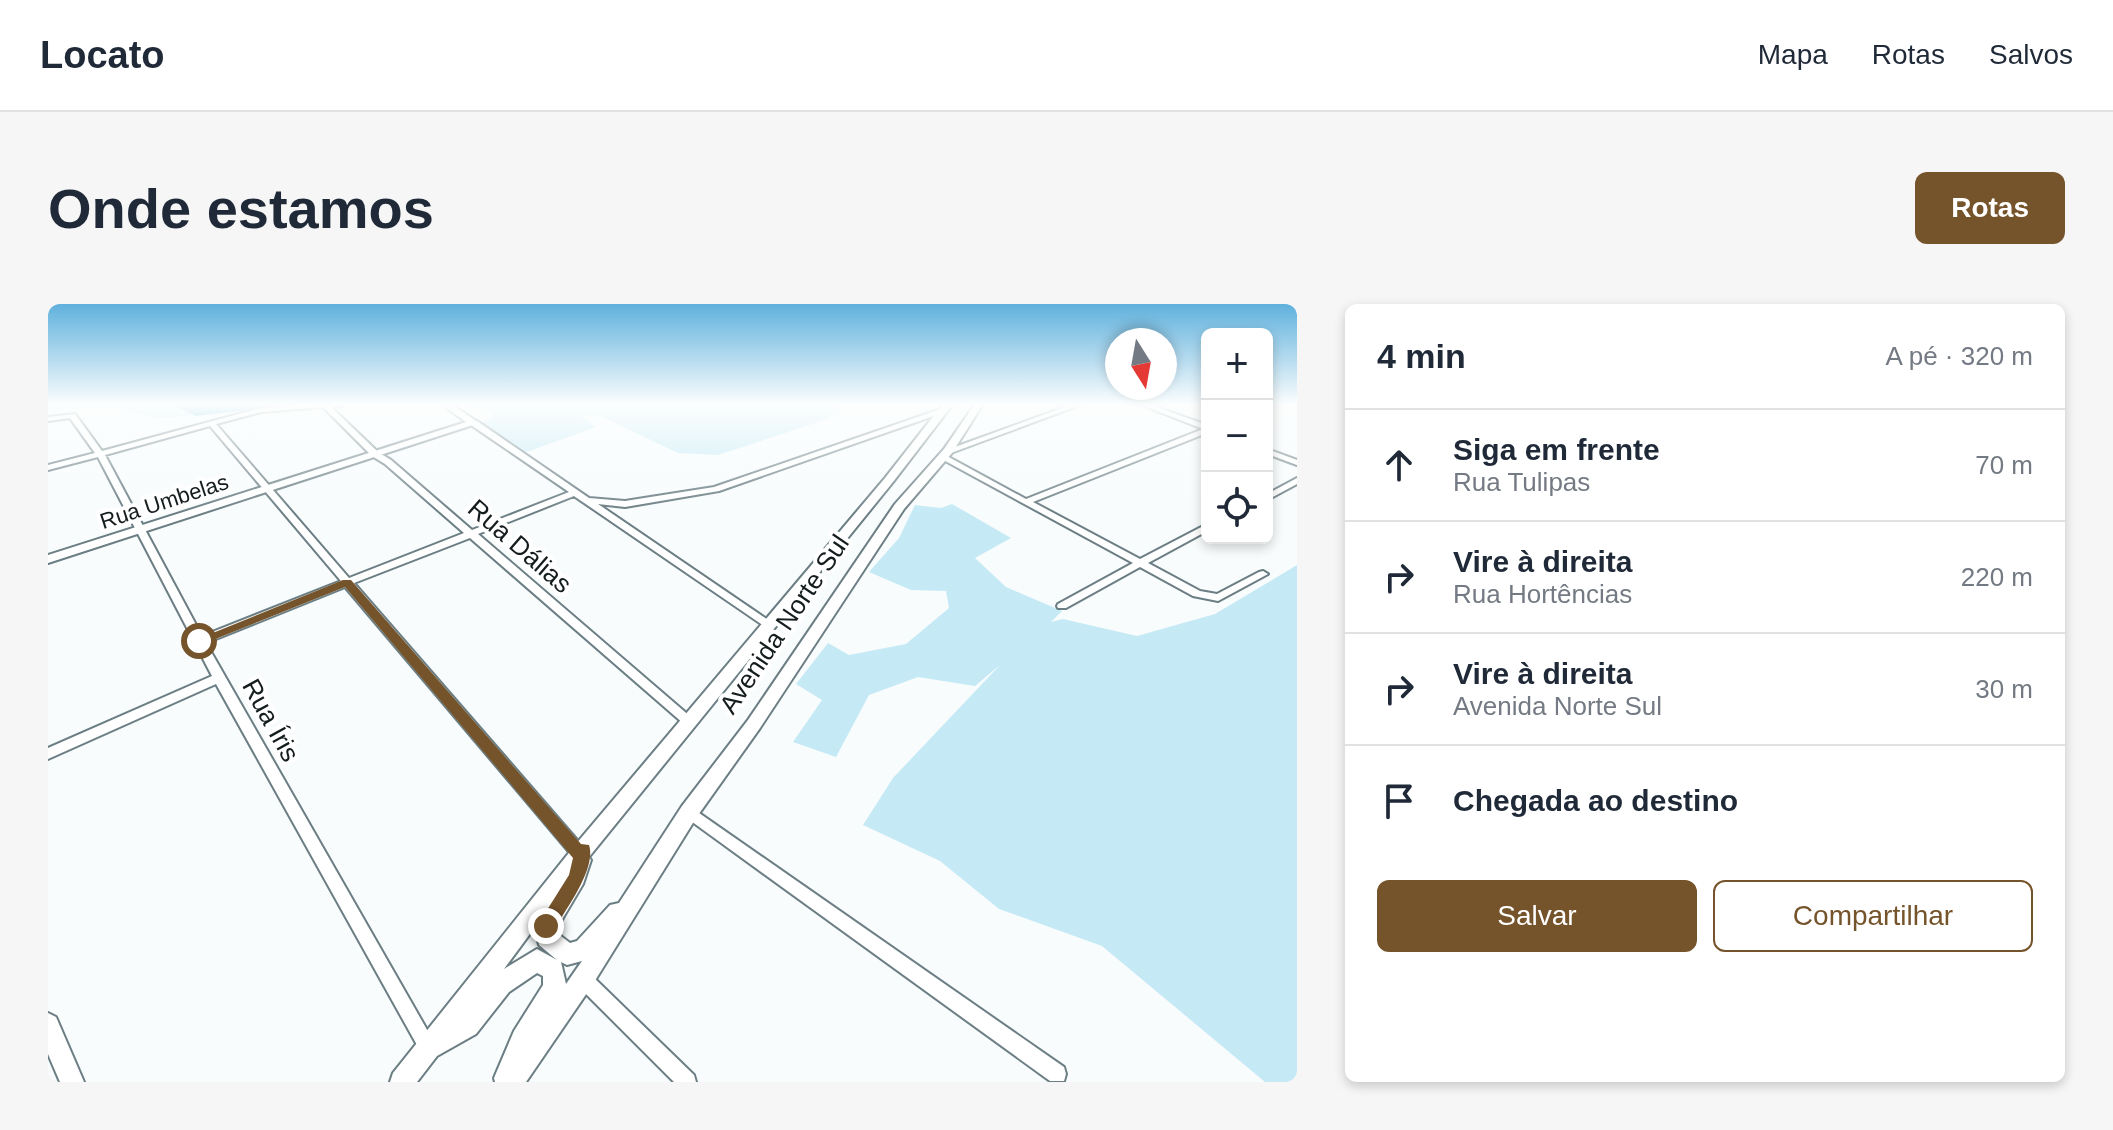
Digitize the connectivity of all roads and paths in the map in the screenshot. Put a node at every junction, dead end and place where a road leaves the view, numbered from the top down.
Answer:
1 (90, 440) edge
2 (149, 440) edge
3 (226, 440) edge
4 (361, 440) edge
5 (419, 440) edge
6 (499, 440) edge
7 (853, 440) edge
8 (919, 440) edge
9 (954, 440) edge
10 (982, 440) edge
11 (1179, 440) edge
12 (1273, 453) edge
13 (100, 454) junction
14 (375, 454) junction
15 (945, 454) junction
16 (904, 460) junction
17 (1297, 463) edge
18 (48, 468) edge
19 (922, 478) junction
20 (889, 480) junction
21 (1297, 481) edge
22 (267, 489) junction
23 (574, 493) junction
24 (1273, 494) edge
25 (584, 500) junction
26 (1026, 502) junction
27 (899, 507) junction
28 (139, 530) junction
29 (1201, 530) edge
30 (469, 533) junction
31 (48, 559) edge
32 (1136, 564) junction
33 (1263, 574) dead end
34 (347, 583) junction
35 (1062, 606) dead end
36 (767, 624) junction
37 (199, 641) junction
38 (219, 678) junction
39 (688, 721) junction
40 (48, 754) edge
41 (689, 812) junction
42 (582, 852) junction
43 (644, 883) junction
44 (583, 979) junction
45 (48, 1026) edge
46 (428, 1048) junction
47 (1057, 1074) dead end
48 (72, 1082) edge
49 (402, 1082) edge
50 (505, 1082) edge
51 (511, 1082) edge
52 (687, 1082) edge

1 - 13 street, Rua Íris
2 - 13 street
3 - 22 street
4 - 14 street, Rua Dálias
5 - 14 street, Rua Umbelas
6 - 23 street
7 - 25 street
8 - 16 street, Avenida Norte Sul
9 - 15 street, Avenida Norte Sul
10 - 15 street
11 - 26 street
12 - 17 street
13 - 18 street
13 - 28 street, Rua Íris
14 - 22 street, Rua Umbelas
14 - 30 street, Rua Dálias
15 - 19 street, Avenida Norte Sul
15 - 26 street
16 - 19 street
16 - 20 street, Avenida Norte Sul
19 - 27 street, Avenida Norte Sul
20 - 27 street
20 - 36 street, Avenida Norte Sul
21 - 24 street
22 - 28 street, Rua Umbelas
22 - 34 street
23 - 25 street
23 - 30 street
25 - 36 street
26 - 32 street
27 - 41 street, Avenida Norte Sul
28 - 31 street, Rua Umbelas
28 - 37 street, Rua Íris
29 - 32 street
30 - 34 street
30 - 39 street, Rua Dálias
32 - 33 street
32 - 35 street
34 - 37 street
34 - 42 street
36 - 39 street, Avenida Norte Sul
37 - 38 street, Rua Íris
38 - 40 street
38 - 46 street, Rua Íris
39 - 42 street, Avenida Norte Sul
41 - 43 street, Avenida Norte Sul
41 - 47 street
42 - 43 street, Avenida Norte Sul
42 - 46 street, Avenida Norte Sul
43 - 44 street, Avenida Norte Sul
44 - 51 street, Avenida Norte Sul
44 - 52 street
45 - 48 street
46 - 49 street, Avenida Norte Sul
46 - 50 street, Avenida Norte Sul

